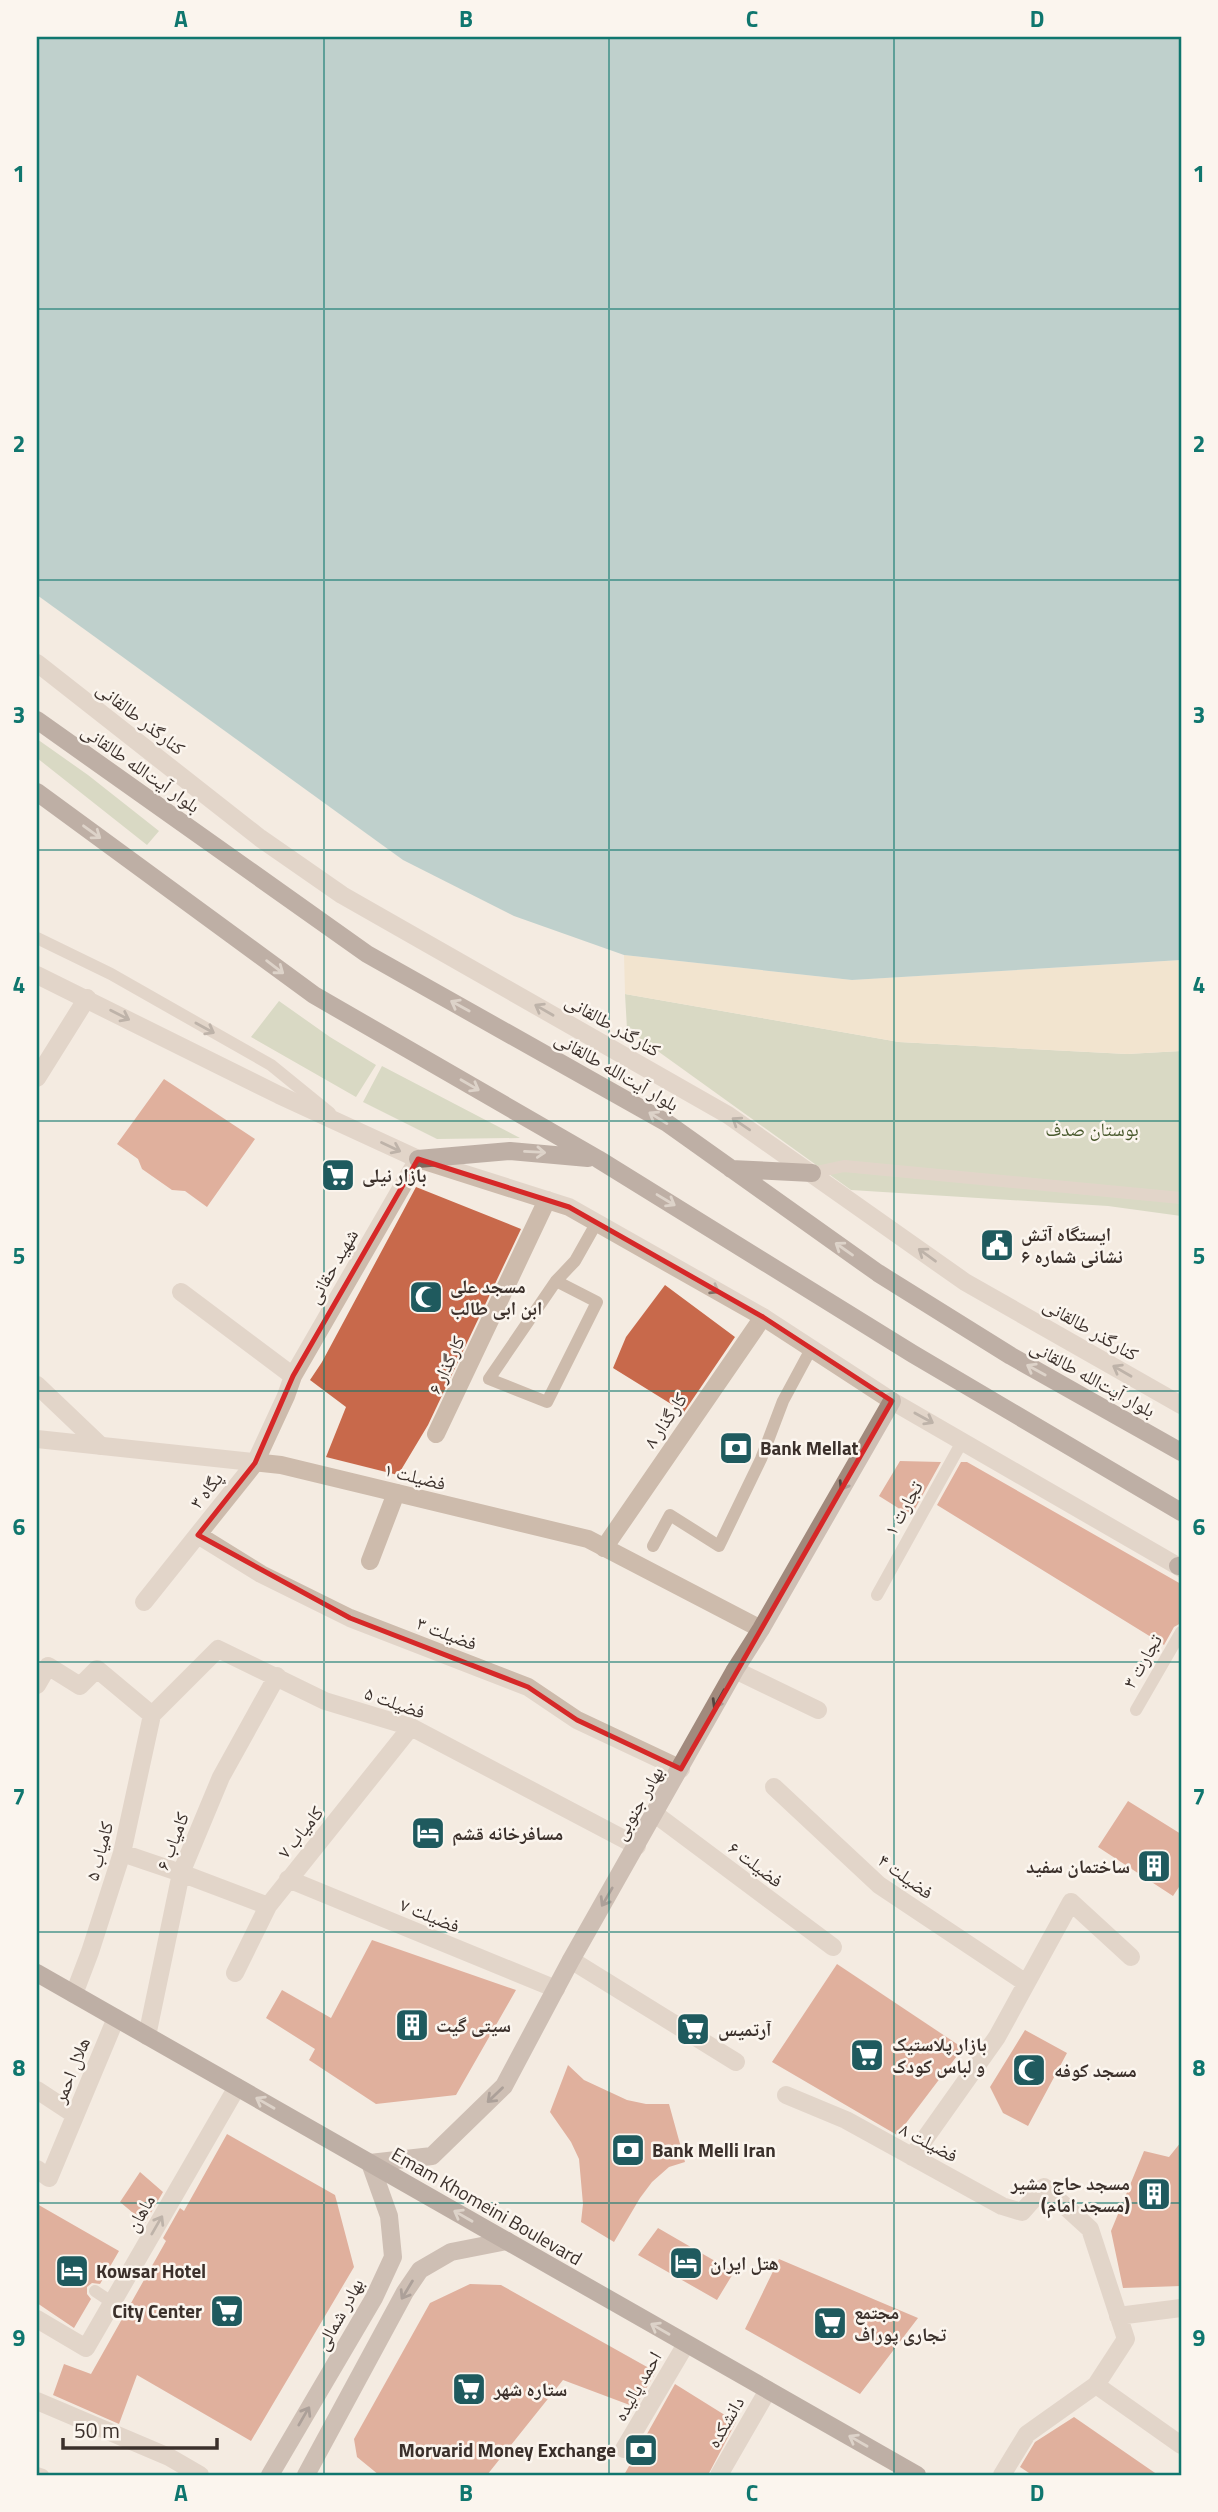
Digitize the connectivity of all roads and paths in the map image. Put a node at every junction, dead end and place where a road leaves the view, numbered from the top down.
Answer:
1 (37, 663) edge
2 (37, 720) edge
3 (37, 792) edge
4 (37, 938) edge
5 (37, 975) edge
6 (87, 998) junction
7 (37, 1078) edge
8 (348, 1127) junction
9 (418, 1159) junction
10 (598, 1159) junction
11 (731, 1169) junction
12 (812, 1173) junction
13 (1181, 1198) edge
14 (547, 1200) junction
15 (597, 1222) junction
16 (556, 1281) junction
17 (181, 1292) dead end
18 (763, 1317) junction
19 (811, 1349) junction
20 (293, 1376) junction
21 (37, 1385) edge
22 (286, 1396) joint
23 (892, 1401) junction
24 (1181, 1405) edge
25 (436, 1434) dead end
26 (37, 1439) edge
27 (963, 1440) junction
28 (101, 1446) junction
29 (1181, 1452) edge
30 (255, 1463) junction
31 (396, 1493) junction
32 (1181, 1512) edge
33 (198, 1535) junction
34 (653, 1546) dead end
35 (604, 1548) junction
36 (370, 1561) dead end
37 (1180, 1567) edge
38 (877, 1595) dead end
39 (144, 1602) dead end
40 (761, 1629) junction
41 (1181, 1632) edge
42 (735, 1670) junction
43 (276, 1676) junction
44 (37, 1685) edge
45 (818, 1710) dead end
46 (1136, 1710) dead end
47 (152, 1716) junction
48 (411, 1727) junction
49 (681, 1769) junction
50 (774, 1787) dead end
51 (655, 1814) junction
52 (637, 1846) junction
53 (122, 1853) junction
54 (181, 1872) junction
55 (288, 1879) junction
56 (268, 1906) junction
57 (832, 1947) dead end
58 (1131, 1957) dead end
59 (571, 1960) junction
60 (37, 1973) edge
61 (235, 1973) dead end
62 (1026, 1983) junction
63 (556, 1989) junction
64 (74, 1994) junction
65 (116, 2018) junction
66 (147, 2036) junction
67 (736, 2062) dead end
68 (237, 2087) junction
69 (37, 2090) edge
70 (786, 2095) dead end
71 (75, 2115) junction
72 (912, 2157) junction
73 (370, 2163) junction
74 (43, 2174) edge
75 (507, 2241) junction
76 (95, 2291) dead end
77 (113, 2303) junction
78 (1181, 2308) edge
79 (1118, 2316) junction
80 (37, 2319) edge
81 (687, 2344) junction
82 (1096, 2385) junction
83 (768, 2390) junction
84 (37, 2401) edge
85 (1181, 2445) edge
86 (624, 2449) dead end
87 (314, 2472) edge
88 (37, 2473) edge
89 (43, 2475) edge
90 (200, 2475) edge
91 (270, 2475) edge
92 (719, 2475) edge
93 (917, 2475) edge
94 (1002, 2475) edge

12 -> 1 street, کنارگذر طالقانی
11 -> 2 main road, بلوار آیت‌الله طالقانی
3 -> 10 main road
4 -> 8 lane
5 - 6 street
6 - 7 street
6 -> 8 street
8 -> 9 street
9 -> 10 main road
9 - 14 street
9 - 20 street, شهید حقانی
10 -> 32 main road
11 - 12 main road
29 -> 11 main road, بلوار آیت‌الله طالقانی
12 - 13 lane
24 -> 12 street, کنارگذر طالقانی
14 - 15 street
14 - 25 street, کارگذار ۶
15 - 16 lane
15 -> 18 street
16 - 16 lane
17 - 20 street
18 - 19 street
18 - 35 street, کارگذار ۸
19 - 23 street
19 - 34 lane
20 - 22 street, شهید حقانی
21 - 28 street
22 - 30 street, پگاه ۳
23 -> 27 street
23 -> 40 main road, بهادر جنوبی
26 - 28 street, فضیلت ۱
27 - 37 street
27 - 38 lane, تجارت ۱
28 - 30 street, فضیلت ۱
30 - 31 street, فضیلت ۱
30 - 33 street, پگاه ۳
31 - 35 street, فضیلت ۱
31 - 36 street
33 - 39 street, پگاه ۳
33 - 49 street, فضیلت ۳
35 - 40 street, فضیلت ۱
40 - 42 main road, بهادر جنوبی
41 - 46 lane, تجارت ۳
42 - 45 street
42 -> 49 main road, بهادر جنوبی
43 - 47 street, فضیلت ۵
43 - 48 street, فضیلت ۵
43 - 54 street, کامیاب ۶
44 - 47 street
47 - 53 street, کامیاب ۵
48 - 52 street, فضیلت ۵
48 - 55 street, کامیاب ۷
49 - 51 main road, بهادر جنوبی
50 - 62 street, فضیلت ۴
51 - 52 main road, بهادر جنوبی
51 - 57 street, فضیلت ۶
52 -> 59 main road, بهادر جنوبی
53 - 54 street
53 - 64 street, کامیاب ۵
54 - 56 street
54 - 66 street, کامیاب ۶
55 - 56 street, کامیاب ۷
55 - 63 street, فضیلت ۷
56 - 61 street, کامیاب ۷
58 - 62 street
59 - 63 main road, بهادر جنوبی
59 - 67 street
60 - 64 main road, Emam Khomeini Boulevard
62 - 72 street
63 -> 73 main road, بهادر جنوبی
64 - 65 main road, Emam Khomeini Boulevard
65 - 66 main road, Emam Khomeini Boulevard
65 - 71 street, هلال احمر
66 - 68 main road, Emam Khomeini Boulevard
73 -> 68 main road, Emam Khomeini Boulevard
77 -> 68 street, ماهان
69 - 71 street
70 - 72 street, فضیلت ۸
71 - 74 street, هلال احمر
72 - 79 street, فضیلت ۸
75 -> 73 main road, Emam Khomeini Boulevard
91 -> 73 main road, بهادر شمالی
81 -> 75 main road, Emam Khomeini Boulevard
75 -> 87 main road
76 - 77 lane
77 - 80 street, ماهان
78 - 79 street
79 - 82 street
81 - 83 main road, Emam Khomeini Boulevard
81 - 86 street, احمد پالیده
82 - 85 street
82 - 94 street
83 - 92 street, دانشکده
93 -> 83 main road, Emam Khomeini Boulevard
84 - 90 street
88 - 89 lane

